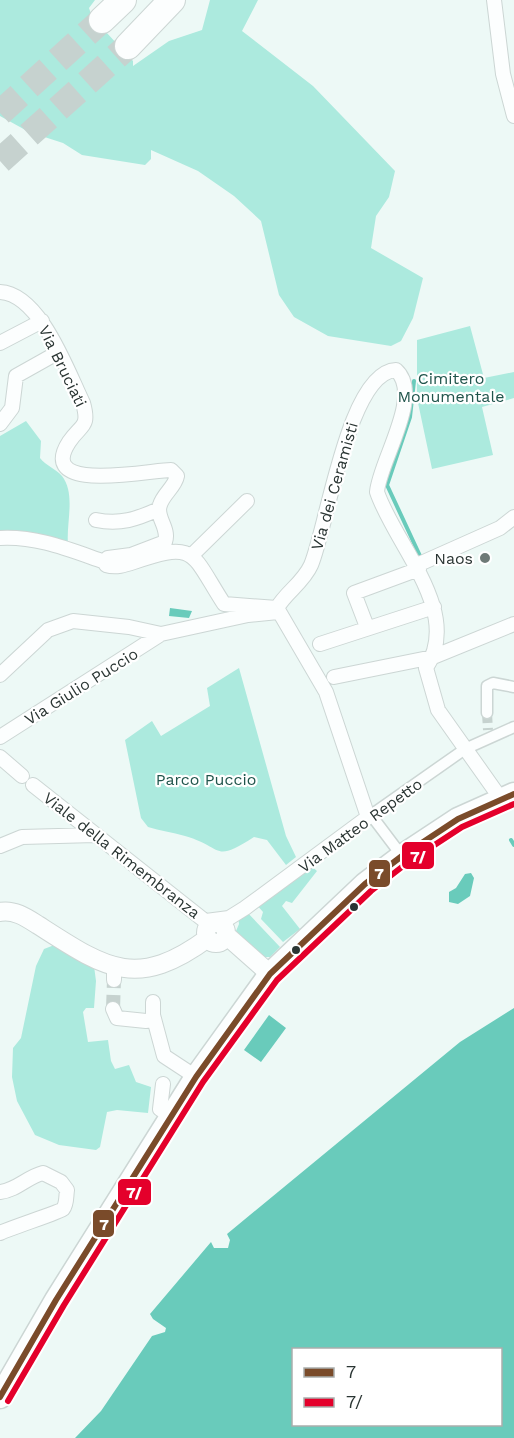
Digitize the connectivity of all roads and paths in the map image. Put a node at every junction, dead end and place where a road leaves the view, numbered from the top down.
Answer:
1 (123, 0) edge
2 (172, 0) edge
3 (494, 0) edge
4 (102, 20) tunnel mouth
5 (128, 46) tunnel mouth
6 (514, 116) edge
7 (0, 292) edge
8 (42, 321) junction
9 (0, 344) edge
10 (57, 353) junction
11 (0, 403) edge
12 (4, 419) edge
13 (247, 501) dead end
14 (159, 509) junction
15 (514, 517) edge
16 (96, 520) dead end
17 (514, 529) edge
18 (0, 538) edge
19 (191, 556) junction
20 (105, 562) junction
21 (418, 569) junction
22 (434, 607) junction
23 (277, 610) junction
24 (514, 624) edge
25 (368, 627) junction
26 (161, 634) junction
27 (320, 644) dead end
28 (433, 657) junction
29 (0, 675) edge
30 (334, 677) dead end
31 (514, 687) edge
32 (487, 713) tunnel mouth
33 (514, 727) edge
34 (0, 737) edge
35 (465, 749) junction
36 (0, 758) edge
37 (507, 797) edge
38 (370, 816) junction
39 (94, 835) junction
40 (0, 846) edge
41 (402, 856) junction
42 (0, 912) edge
43 (212, 930) junction
44 (270, 974) junction
45 (153, 1002) dead end
46 (113, 1009) dead end
47 (146, 1021) dead end
48 (196, 1077) junction
49 (163, 1083) dead end
50 (173, 1117) junction
51 (0, 1192) edge
52 (0, 1233) edge
53 (0, 1397) edge

1 - 4 highway
2 - 5 highway
3 - 6 street
7 - 8 street, Via Bruciati
8 - 9 street
8 - 10 street, Via Bruciati
10 - 12 street
10 - 14 street, Via Bruciati
11 - 12 street
13 - 19 street
14 - 16 street
14 - 20 street
15 - 21 street
17 - 21 street
18 - 20 street
19 - 20 street
19 - 23 street
21 - 22 street, Via dei Ceramisti
21 - 23 street, Via dei Ceramisti
21 - 25 street
22 - 25 street
22 - 28 street, Via dei Ceramisti
23 - 26 street
23 - 38 street
24 - 28 street
25 - 27 street
26 - 29 street
26 - 34 street, Via Giulio Puccio
28 - 30 street
28 - 35 street, Via dei Ceramisti
31 - 32 street
33 - 35 street, Via Matteo Repetto
35 - 37 street, Via dei Ceramisti
35 - 38 street, Via Matteo Repetto
36 - 39 street, Viale della Rimembranza
37 - 41 main road
38 - 41 street
38 - 43 street, Via Matteo Repetto
39 - 40 street
39 - 43 street, Viale della Rimembranza
41 - 44 main road
42 - 43 street
43 - 44 street
44 - 48 main road
45 - 48 street
46 - 47 street
48 - 50 main road
49 - 50 street
50 - 53 main road
51 - 52 street

